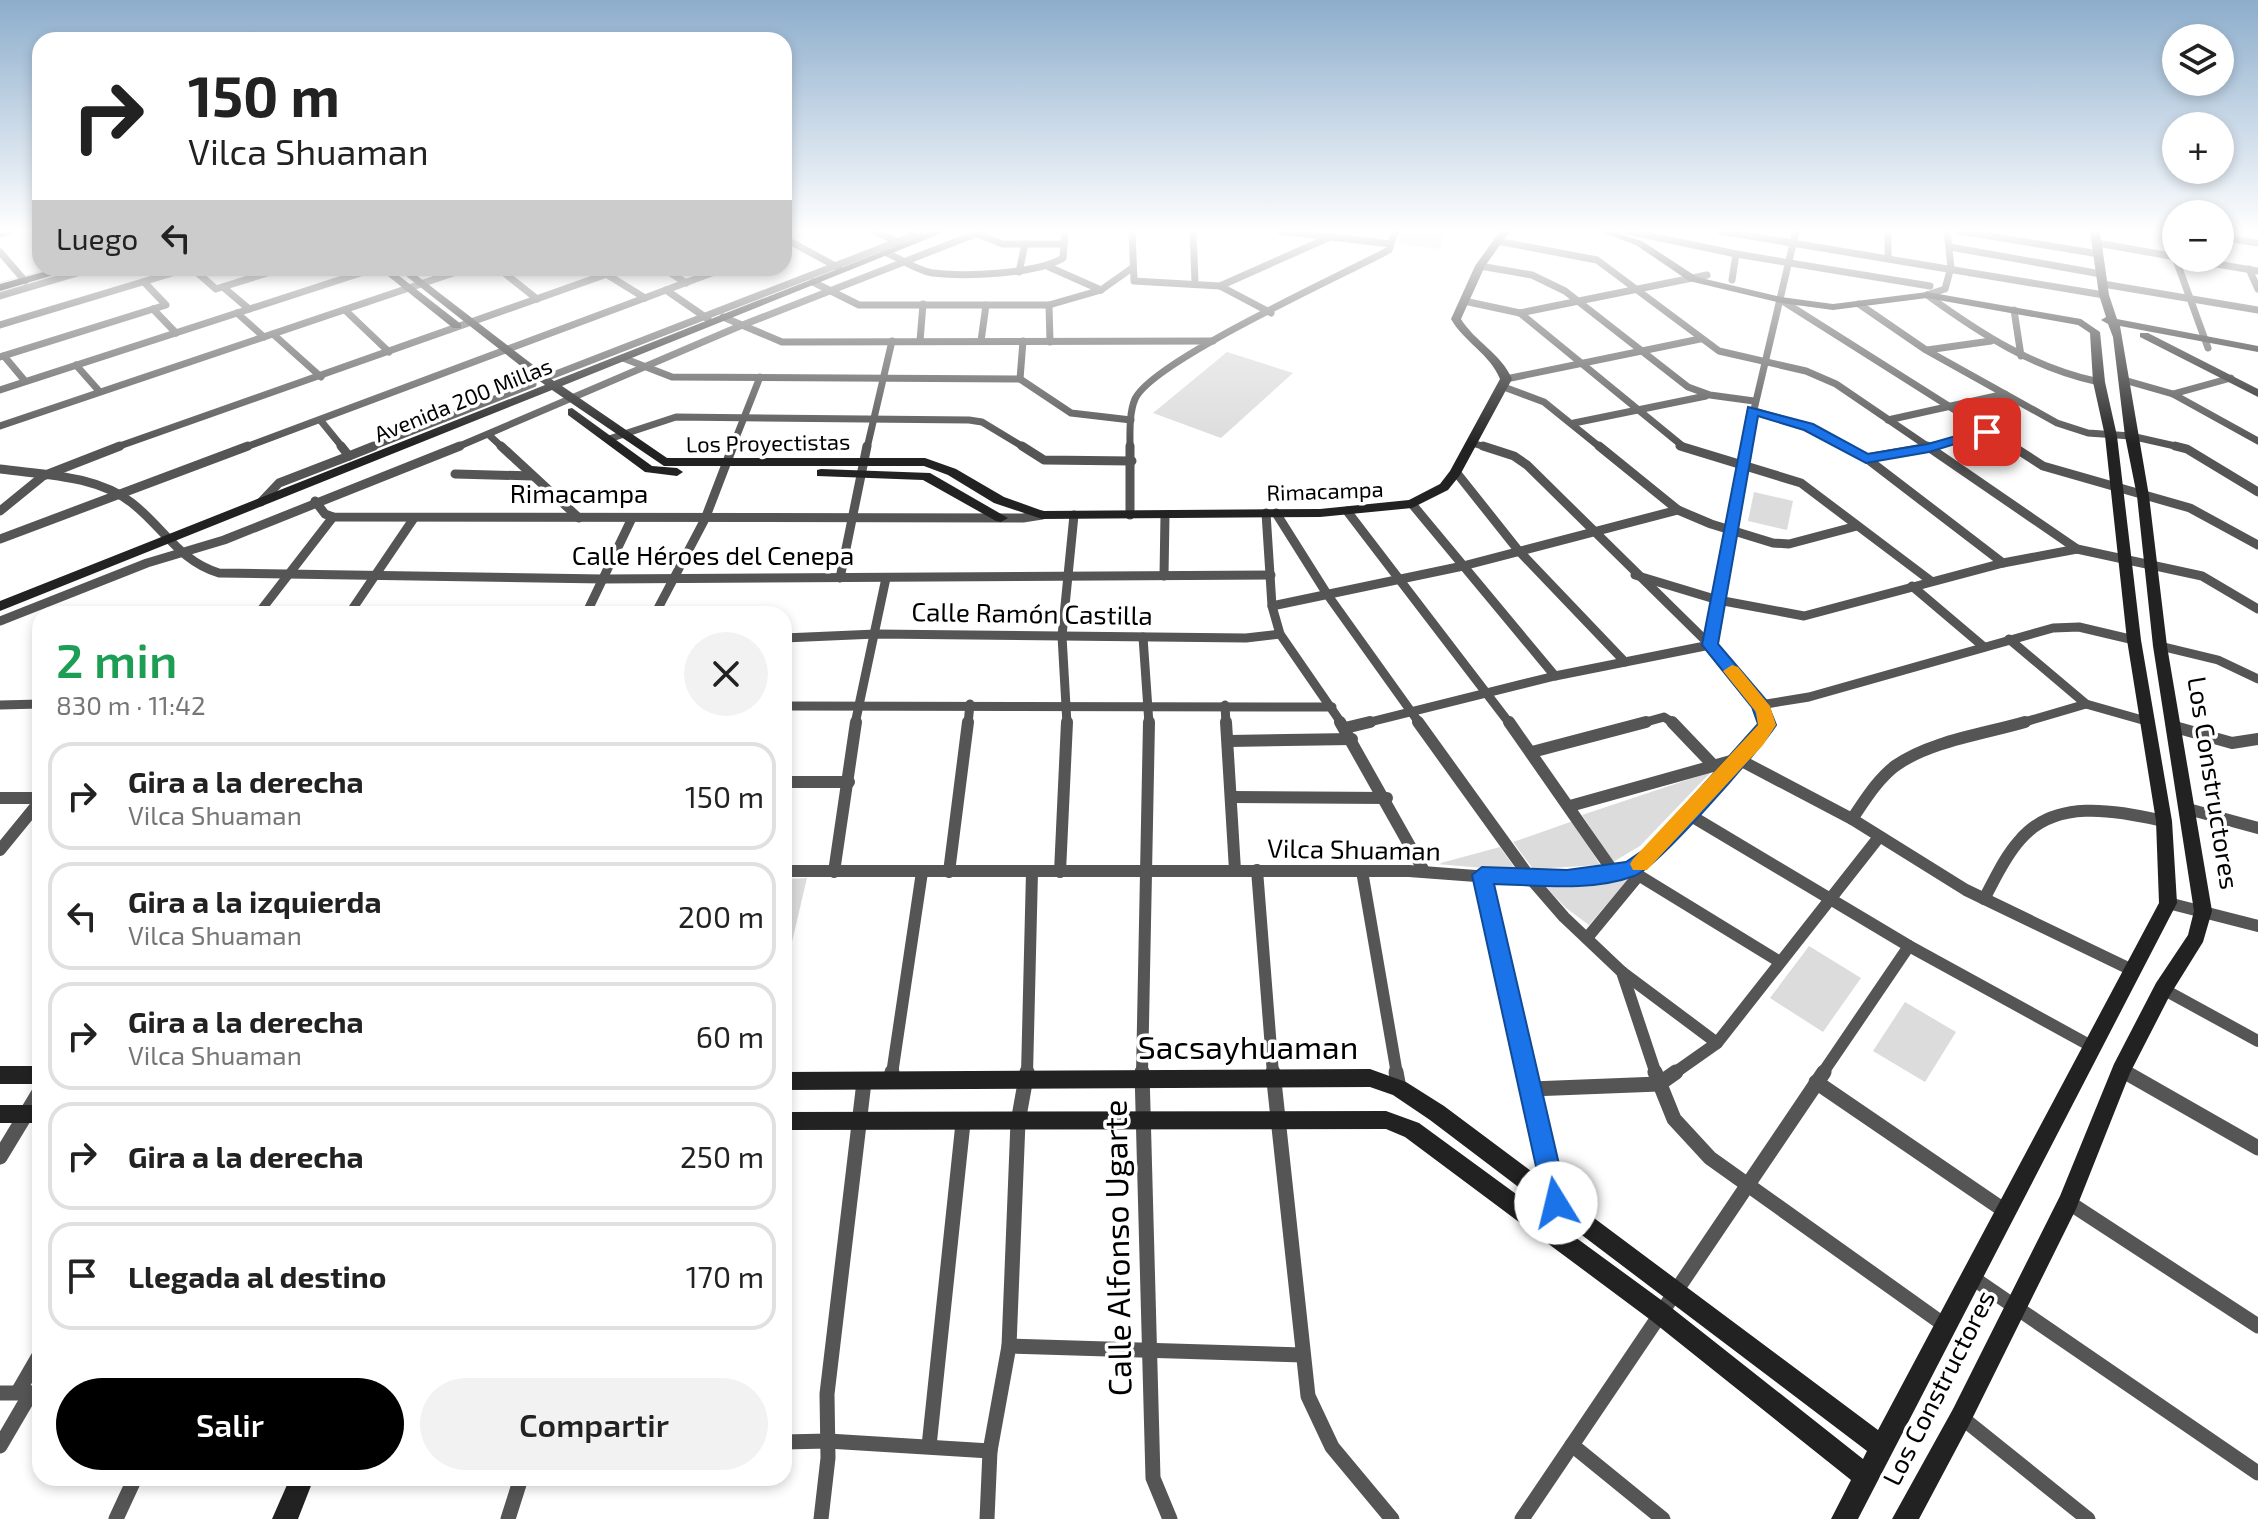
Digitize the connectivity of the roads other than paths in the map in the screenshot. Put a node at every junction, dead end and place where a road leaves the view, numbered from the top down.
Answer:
1 (1464, 301) edge
2 (77, 302) edge
3 (163, 302) edge
4 (241, 302) edge
5 (271, 302) edge
6 (375, 302) edge
7 (432, 302) edge
8 (529, 302) edge
9 (635, 302) edge
10 (685, 302) edge
11 (755, 302) edge
12 (759, 302) edge
13 (805, 302) edge
14 (852, 302) edge
15 (1060, 302) edge
16 (1250, 302) edge
17 (1292, 302) edge
18 (1468, 302) edge
19 (1574, 302) edge
20 (1579, 302) edge
21 (1650, 302) edge
22 (1781, 302) edge
23 (1791, 302) edge
24 (1809, 302) edge
25 (1870, 302) edge
26 (1942, 302) edge
27 (1978, 302) edge
28 (2004, 302) edge
29 (2108, 302) edge
30 (2191, 302) edge
31 (2208, 302) edge
32 (923, 304) junction
33 (1859, 304) junction
34 (986, 305) junction
35 (1049, 305) junction
36 (153, 309) junction
37 (249, 309) junction
38 (2014, 310) junction
39 (2258, 310) edge
40 (347, 312) junction
41 (237, 313) junction
42 (1271, 313) junction
43 (1520, 313) junction
44 (713, 319) junction
45 (2081, 322) junction
46 (0, 325) edge
47 (461, 325) junction
48 (740, 326) junction
49 (2114, 326) junction
50 (176, 333) junction
51 (2144, 335) junction
52 (271, 336) junction
53 (1700, 339) junction
54 (892, 341) junction
55 (920, 341) junction
56 (981, 341) junction
57 (1023, 341) junction
58 (1213, 341) junction
59 (1991, 341) junction
60 (1050, 342) junction
61 (2206, 344) junction
62 (2258, 349) edge
63 (1926, 350) junction
64 (387, 351) junction
65 (1641, 351) junction
66 (500, 352) junction
67 (2, 356) edge
68 (2021, 356) junction
69 (623, 358) junction
70 (2258, 358) edge
71 (1577, 363) junction
72 (1765, 363) junction
73 (76, 365) junction
74 (645, 367) junction
75 (318, 376) junction
76 (760, 377) junction
77 (2231, 378) junction
78 (886, 379) junction
79 (1020, 379) junction
80 (2124, 380) junction
81 (25, 381) junction
82 (1508, 381) junction
83 (2099, 382) junction
84 (542, 384) junction
85 (0, 390) edge
86 (99, 391) junction
87 (2005, 394) junction
88 (2173, 394) junction
89 (2258, 394) edge
90 (1710, 395) junction
91 (566, 401) junction
92 (1544, 402) junction
93 (1753, 406) junction
94 (1947, 406) junction
95 (1636, 410) junction
96 (744, 417) junction
97 (875, 418) junction
98 (1131, 420) junction
99 (1888, 420) junction
100 (321, 421) junction
101 (1574, 423) junction
102 (0, 426) edge
103 (1987, 432) junction
104 (624, 434) junction
105 (489, 435) junction
106 (2111, 436) junction
107 (2131, 436) junction
108 (609, 439) junction
109 (2258, 441) edge
110 (1472, 443) junction
111 (1929, 448) junction
112 (349, 456) junction
113 (1866, 458) junction
114 (1132, 461) junction
115 (1744, 466) junction
116 (864, 467) junction
117 (0, 469) edge
118 (724, 469) junction
119 (1456, 472) junction
120 (455, 474) dead end
121 (43, 476) junction
122 (533, 476) junction
123 (2115, 486) junction
124 (2258, 492) edge
125 (123, 496) junction
126 (2143, 496) junction
127 (315, 501) junction
128 (261, 502) junction
129 (1412, 504) junction
130 (1678, 510) junction
131 (0, 511) edge
132 (1347, 511) junction
133 (1271, 513) junction
134 (1042, 515) junction
135 (1074, 515) junction
136 (1130, 515) junction
137 (1165, 515) junction
138 (333, 517) junction
139 (851, 517) junction
140 (414, 518) junction
141 (579, 518) junction
142 (632, 518) junction
143 (1001, 518) junction
144 (705, 519) junction
145 (1857, 526) junction
146 (1730, 530) junction
147 (1592, 532) junction
148 (0, 539) edge
149 (167, 539) junction
150 (2258, 545) edge
151 (2077, 549) junction
152 (1518, 550) junction
153 (179, 552) junction
154 (2125, 559) junction
155 (2003, 563) junction
156 (2152, 564) junction
157 (1463, 566) junction
158 (289, 574) junction
159 (375, 575) junction
160 (1271, 575) junction
161 (1635, 575) junction
162 (1164, 576) junction
163 (676, 577) junction
164 (840, 578) junction
165 (886, 578) junction
166 (1069, 578) junction
167 (603, 579) junction
168 (1399, 579) junction
169 (1931, 581) junction
170 (1912, 586) junction
171 (1327, 594) junction
172 (1718, 600) junction
173 (0, 606) edge
174 (48, 606) edge
175 (264, 606) edge
176 (354, 606) edge
177 (590, 606) edge
178 (660, 606) edge
179 (1272, 606) junction
180 (2258, 609) edge
181 (32, 612) edge
182 (0, 621) edge
183 (876, 634) junction
184 (1280, 634) junction
185 (1062, 636) junction
186 (1143, 637) junction
187 (792, 638) edge
188 (2009, 639) junction
189 (2134, 640) junction
190 (1710, 645) junction
191 (2160, 646) junction
192 (1984, 647) junction
193 (1625, 662) junction
194 (1555, 676) junction
195 (2258, 679) edge
196 (1487, 692) junction
197 (32, 704) edge
198 (970, 704) junction
199 (2086, 704) junction
200 (0, 705) edge
201 (1225, 705) junction
202 (1760, 705) junction
203 (792, 706) edge
204 (858, 706) junction
205 (1068, 707) junction
206 (1332, 707) junction
207 (1149, 708) junction
208 (1416, 713) junction
209 (2146, 721) junction
210 (2175, 727) junction
211 (1345, 728) junction
212 (1352, 739) junction
213 (2258, 739) edge
214 (1229, 741) junction
215 (1532, 752) junction
216 (1738, 759) junction
217 (1714, 766) junction
218 (792, 782) edge
219 (849, 782) junction
220 (1232, 797) junction
221 (0, 798) edge
222 (1387, 798) junction
223 (32, 800) edge
224 (1570, 806) junction
225 (2188, 809) junction
226 (32, 810) edge
227 (1688, 814) junction
228 (1852, 819) junction
229 (2164, 821) junction
230 (2258, 828) edge
231 (1879, 837) junction
232 (0, 850) edge
233 (1235, 870) junction
234 (1257, 870) junction
235 (792, 871) edge
236 (1362, 871) junction
237 (1424, 871) junction
238 (834, 872) junction
239 (922, 872) junction
240 (949, 872) junction
241 (1032, 872) junction
242 (1060, 872) junction
243 (1144, 872) junction
244 (1634, 872) junction
245 (1615, 874) junction
246 (1482, 875) junction
247 (1531, 879) junction
248 (1984, 899) junction
249 (1832, 900) junction
250 (2168, 903) junction
251 (2203, 911) junction
252 (2258, 926) edge
253 (1587, 938) junction
254 (1909, 946) junction
255 (1780, 962) junction
256 (2132, 970) junction
257 (1622, 972) junction
258 (2163, 989) junction
259 (2258, 1041) edge
260 (1717, 1043) junction
261 (2091, 1046) junction
262 (2121, 1070) junction
263 (0, 1075) edge
264 (32, 1075) edge
265 (1273, 1078) junction
266 (891, 1080) junction
267 (792, 1081) edge
268 (1027, 1081) junction
269 (1142, 1081) junction
270 (864, 1082) junction
271 (1816, 1082) junction
272 (1659, 1084) junction
273 (1399, 1088) junction
274 (1531, 1089) junction
275 (0, 1114) edge
276 (32, 1114) edge
277 (1278, 1120) junction
278 (792, 1121) edge
279 (1143, 1121) junction
280 (857, 1122) junction
281 (1018, 1122) junction
282 (963, 1123) junction
283 (2258, 1148) edge
284 (0, 1157) edge
285 (1747, 1185) junction
286 (2068, 1202) junction
287 (1556, 1203) junction
288 (2005, 1211) junction
289 (1970, 1276) junction
290 (1675, 1292) junction
291 (2013, 1308) junction
292 (1660, 1313) junction
293 (1943, 1324) junction
294 (2258, 1326) edge
295 (1009, 1346) junction
296 (1149, 1348) junction
297 (1303, 1355) junction
298 (0, 1393) edge
299 (30, 1393) edge
300 (1961, 1417) junction
301 (828, 1441) junction
302 (792, 1442) edge
303 (1572, 1445) junction
304 (0, 1446) edge
305 (929, 1446) junction
306 (1880, 1446) junction
307 (990, 1451) junction
308 (2258, 1473) edge
309 (1865, 1476) junction
310 (131, 1486) edge
311 (299, 1486) edge
312 (518, 1486) edge
313 (116, 1519) edge
314 (285, 1519) edge
315 (508, 1519) edge
316 (821, 1519) edge
317 (987, 1519) edge
318 (1170, 1519) edge
319 (1392, 1519) edge
320 (1522, 1519) edge
321 (1663, 1519) edge
322 (1844, 1519) edge
323 (1905, 1519) edge
324 (2088, 1519) edge

1 - 82 main road
2 - 46 street
3 - 36 street
4 - 37 street
5 - 37 street
6 - 40 street
7 - 47 main road, Los Proyectistas
8 - 47 street
9 - 66 street
10 - 44 street
11 - 44 street
12 - 44 main road, Avenida 200 Millas
13 - 48 street
14 - 32 street
15 - 35 street
16 - 42 street
17 - 42 street
18 - 43 street
19 - 43 street
20 - 65 street
21 - 53 street
22 - 72 street
23 - 94 street
24 - 33 main road
25 - 33 main road
26 - 59 street
27 - 38 main road
28 - 49 main road
29 - 49 main road, Los Constructores
30 - 61 street
31 - 39 street
32 - 34 street
32 - 55 street
33 - 63 street
34 - 35 street
34 - 56 street
35 - 60 street
36 - 50 street
36 - 67 street
37 - 41 street
38 - 45 main road
38 - 68 street
40 - 52 street
40 - 64 street
41 - 50 street
41 - 52 street
42 - 58 street
43 - 71 street
44 - 48 street
44 - 69 main road, Avenida 200 Millas
44 - 84 street
45 - 49 main road
45 - 83 main road
47 - 64 street
47 - 66 main road, Los Proyectistas
48 - 54 street
48 - 74 street
49 - 51 main road
49 - 61 main road
49 - 80 main road, Los Constructores
50 - 73 street
51 - 61 main road
51 - 77 main road
52 - 75 street
52 - 86 street
53 - 65 street
53 - 72 street
54 - 55 street
54 - 78 street
55 - 56 street
56 - 57 street
57 - 60 street
57 - 79 street
58 - 60 street
58 - 98 street
59 - 63 street
59 - 68 street
61 - 62 main road
61 - 70 main road
63 - 87 street
64 - 75 street
65 - 71 street
65 - 90 street
66 - 84 main road, Los Proyectistas
66 - 100 street
67 - 81 street
68 - 83 street
69 - 74 street
69 - 84 main road, Avenida 200 Millas
71 - 82 street
71 - 95 street
72 - 93 street
72 - 99 street
73 - 81 street
73 - 86 street
74 - 76 street
74 - 91 street
75 - 121 street
76 - 78 street
76 - 96 street
77 - 88 street
77 - 89 main road
78 - 79 street
78 - 97 street
79 - 98 street
80 - 88 street
80 - 107 main road, Los Constructores
81 - 85 street
82 - 92 street
82 - 92 street
82 - 110 main road, Rimacampa
83 - 106 main road
84 - 91 main road, Los Proyectistas
84 - 112 street
84 - 128 main road, Avenida 200 Millas
86 - 102 street
87 - 94 street
87 - 106 street
88 - 109 street
90 - 93 street
90 - 95 street
91 - 104 main road, Los Proyectistas
91 - 105 street
91 - 108 main road
92 - 101 street
93 - 113 street
93 - 115 street
94 - 99 street
94 - 103 street
95 - 101 street
95 - 115 street
96 - 97 street
96 - 104 street
96 - 118 street
97 - 114 street
97 - 116 street
98 - 114 street
99 - 111 street
100 - 112 street
100 - 125 street
101 - 130 street
103 - 111 street
103 - 123 street
104 - 108 street
104 - 118 main road, Los Proyectistas
105 - 122 street
105 - 127 street
106 - 107 street
106 - 123 main road
107 - 124 street
107 - 126 main road, Los Constructores
108 - 118 main road
110 - 119 main road, Rimacampa
110 - 147 street
111 - 113 street
111 - 151 street
112 - 128 street
113 - 155 street
114 - 136 street
115 - 145 street
115 - 146 street
116 - 118 main road
116 - 134 main road, Los Proyectistas
116 - 139 street
116 - 143 main road
117 - 121 street
118 - 144 street
119 - 129 main road, Rimacampa
119 - 152 street
120 - 122 street
121 - 125 street
121 - 131 street
122 - 141 street
123 - 126 street
123 - 154 main road
125 - 148 street
125 - 149 street, Calle Héroes del Cenepa
126 - 150 street
126 - 156 main road, Los Constructores
127 - 138 street
127 - 153 street
128 - 149 main road, Avenida 200 Millas
129 - 132 main road, Rimacampa
129 - 157 street
130 - 146 street
130 - 147 street
132 - 133 main road, Rimacampa
132 - 168 street
133 - 137 main road, Rimacampa
133 - 160 street
133 - 171 street
134 - 135 main road, Rimacampa
134 - 143 street, Rimacampa
135 - 136 main road, Rimacampa
135 - 166 street
136 - 137 main road, Rimacampa
137 - 162 street
138 - 140 street, Rimacampa
138 - 158 street
139 - 143 street, Rimacampa
139 - 144 street, Rimacampa
139 - 164 street
140 - 141 street, Rimacampa
140 - 159 street
141 - 142 street, Rimacampa
142 - 144 street, Rimacampa
142 - 167 street
144 - 163 street
145 - 146 street
145 - 169 street
146 - 172 street
147 - 152 street
147 - 161 street
149 - 153 street, Calle Héroes del Cenepa
149 - 173 main road, Avenida 200 Millas
151 - 154 street
151 - 155 street
152 - 157 street
152 - 193 street
153 - 158 street, Calle Héroes del Cenepa
153 - 174 street
154 - 156 street
154 - 189 main road
155 - 169 street
156 - 180 street
156 - 191 main road, Los Constructores
157 - 168 street
157 - 194 street
158 - 159 street, Calle Héroes del Cenepa
158 - 175 street
159 - 167 street, Calle Héroes del Cenepa
159 - 176 street
160 - 162 street, Calle Héroes del Cenepa
160 - 179 street
161 - 172 street
161 - 190 street
162 - 166 street, Calle Héroes del Cenepa
163 - 164 street, Calle Héroes del Cenepa
163 - 167 street, Calle Héroes del Cenepa
163 - 178 street
164 - 165 street, Calle Héroes del Cenepa
165 - 166 street, Calle Héroes del Cenepa
165 - 183 street
166 - 185 street
167 - 177 street
168 - 171 street
168 - 196 street
169 - 170 street
170 - 172 street
170 - 192 street
171 - 179 street
171 - 208 street
172 - 190 street
179 - 184 street
181 - 182 street
183 - 185 street, Calle Ramón Castilla
183 - 187 street, Calle Ramón Castilla
183 - 204 street
184 - 186 street, Calle Ramón Castilla
184 - 206 street
185 - 186 street, Calle Ramón Castilla
185 - 205 street
186 - 207 street, Calle Alfonso Ugarte
188 - 189 street
188 - 192 street
188 - 199 street
189 - 209 main road
190 - 193 street
190 - 202 street
191 - 195 street
191 - 210 main road, Los Constructores
192 - 202 street
193 - 194 street
194 - 196 street
196 - 208 street
196 - 215 street
197 - 200 street
198 - 204 street
198 - 205 street
198 - 240 street
199 - 209 street
199 - 228 street
201 - 206 street
201 - 207 street
201 - 214 street
202 - 216 street, Vilca Shuaman
203 - 204 street
204 - 219 street
205 - 207 street
205 - 242 street
206 - 211 street
207 - 243 street, Calle Alfonso Ugarte
208 - 211 street
208 - 247 street
209 - 229 main road
210 - 213 street
210 - 225 main road, Los Constructores
211 - 212 street
212 - 214 street
212 - 222 street
214 - 220 street
215 - 217 street
215 - 224 street
216 - 217 street
216 - 227 street, Vilca Shuaman
216 - 228 street
217 - 224 street
218 - 219 street
219 - 238 street
220 - 222 street
220 - 233 street
221 - 223 street
222 - 237 street
224 - 245 street
225 - 230 street
225 - 251 main road, Los Constructores
226 - 232 street
227 - 244 street, Vilca Shuaman
227 - 249 street
228 - 231 street
229 - 248 street
229 - 250 main road
231 - 248 street
231 - 249 street
233 - 234 street, Vilca Shuaman
233 - 243 street, Vilca Shuaman
234 - 236 street, Vilca Shuaman
234 - 265 street
235 - 238 street, Vilca Shuaman
236 - 237 street, Vilca Shuaman
236 - 273 street
237 - 246 street, Vilca Shuaman
238 - 239 street, Vilca Shuaman
239 - 240 street, Vilca Shuaman
239 - 266 street
240 - 241 street, Vilca Shuaman
241 - 242 street, Vilca Shuaman
241 - 268 street
242 - 243 street, Vilca Shuaman
243 - 269 street, Calle Alfonso Ugarte
244 - 245 street, Vilca Shuaman
244 - 253 street
244 - 255 street
245 - 247 street, Vilca Shuaman
246 - 247 street, Vilca Shuaman
246 - 274 street
247 - 253 street
248 - 256 street
249 - 254 street
249 - 255 street
250 - 251 street
250 - 256 main road, Los Constructores
251 - 252 street
251 - 258 main road, Los Constructores
253 - 257 street
254 - 261 street
254 - 271 street
255 - 260 street
256 - 261 main road, Los Constructores
257 - 260 street
257 - 272 street
258 - 259 street
258 - 262 main road, Los Constructores
260 - 272 street
261 - 288 main road, Los Constructores
262 - 283 street
262 - 286 main road, Los Constructores
263 - 264 main road
265 - 269 main road, Sacsayhuaman
265 - 273 main road, Sacsayhuaman
265 - 277 street
266 - 268 main road, Sacsayhuaman
266 - 270 main road, Sacsayhuaman
267 - 270 main road, Sacsayhuaman
268 - 269 main road, Sacsayhuaman
268 - 281 street
269 - 279 street, Calle Alfonso Ugarte
270 - 280 street
271 - 285 street
271 - 288 street
272 - 274 street
272 - 285 street
273 - 287 main road, Sacsayhuaman
274 - 287 street
275 - 276 main road
276 - 284 street
277 - 279 main road
277 - 292 main road
277 - 297 street
278 - 280 main road
279 - 281 main road
279 - 296 street, Calle Alfonso Ugarte
280 - 282 main road
280 - 301 street
281 - 282 main road
281 - 295 street
282 - 305 street
285 - 290 street
285 - 293 street
286 - 291 main road, Los Constructores
286 - 294 street
287 - 290 main road, Sacsayhuaman
288 - 289 main road, Los Constructores
289 - 291 street
289 - 293 main road, Los Constructores
290 - 292 street
290 - 306 main road, Sacsayhuaman
291 - 300 main road, Los Constructores
291 - 308 street
292 - 303 street
292 - 309 main road
293 - 306 main road, Los Constructores
295 - 296 street
295 - 307 street
296 - 297 street
296 - 318 street, Calle Alfonso Ugarte
297 - 319 street
298 - 299 street
299 - 304 street
300 - 323 main road, Los Constructores
300 - 324 street
301 - 302 street
301 - 305 street
301 - 316 street
303 - 320 street
303 - 321 street
305 - 307 street
306 - 309 main road, Los Constructores
307 - 317 street
309 - 322 main road, Los Constructores
310 - 313 street
311 - 314 main road
312 - 315 street

